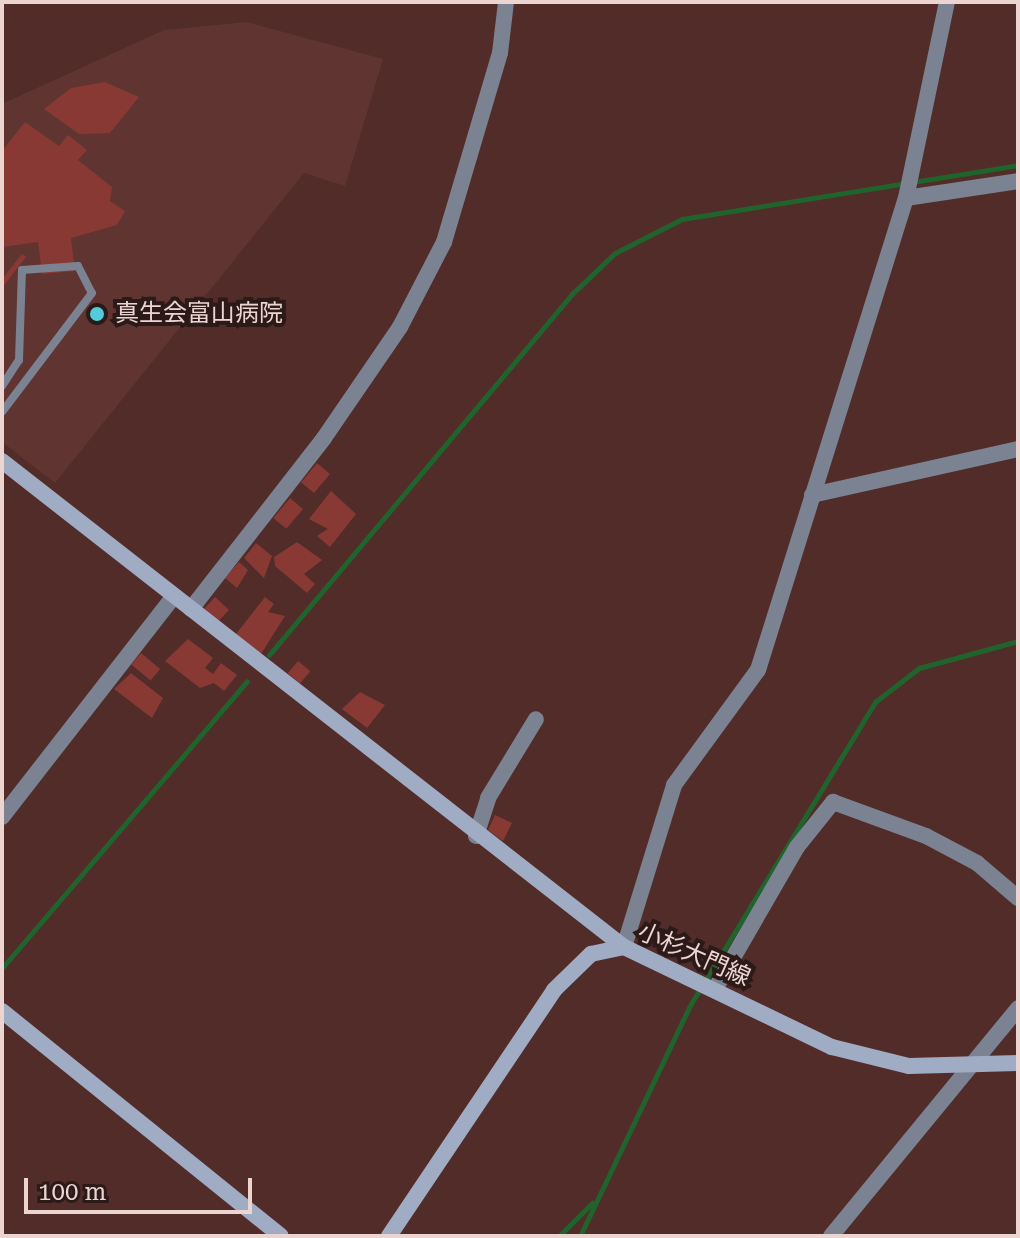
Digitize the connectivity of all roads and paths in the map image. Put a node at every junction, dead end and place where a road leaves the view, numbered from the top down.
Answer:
1 (506, 2) edge
2 (947, 2) edge
3 (1018, 181) edge
4 (906, 198) junction
5 (2, 386) edge
6 (2, 412) edge
7 (1018, 449) edge
8 (2, 461) edge
9 (812, 495) junction
10 (171, 600) junction
11 (191, 609) junction
12 (536, 719) dead end
13 (2, 817) edge
14 (476, 836) junction
15 (1018, 898) edge
16 (624, 947) junction
17 (715, 989) junction
18 (1018, 1008) edge
19 (2, 1011) edge
20 (1018, 1063) edge
21 (968, 1069) junction
22 (281, 1236) edge
23 (389, 1236) edge
24 (831, 1236) edge

1 - 11 street
2 - 4 street
3 - 4 street
4 - 9 street
5 - 6 lane
7 - 9 street
8 - 10 street
9 - 16 street
10 - 11 street
10 - 13 street
11 - 14 street
12 - 14 street
14 - 16 street
15 - 17 street
16 - 17 street, 小杉大門線
16 - 23 street, 小杉大門線
17 - 21 street, 小杉大門線
18 - 21 street
19 - 22 street
20 - 21 street, 小杉大門線
21 - 24 street

